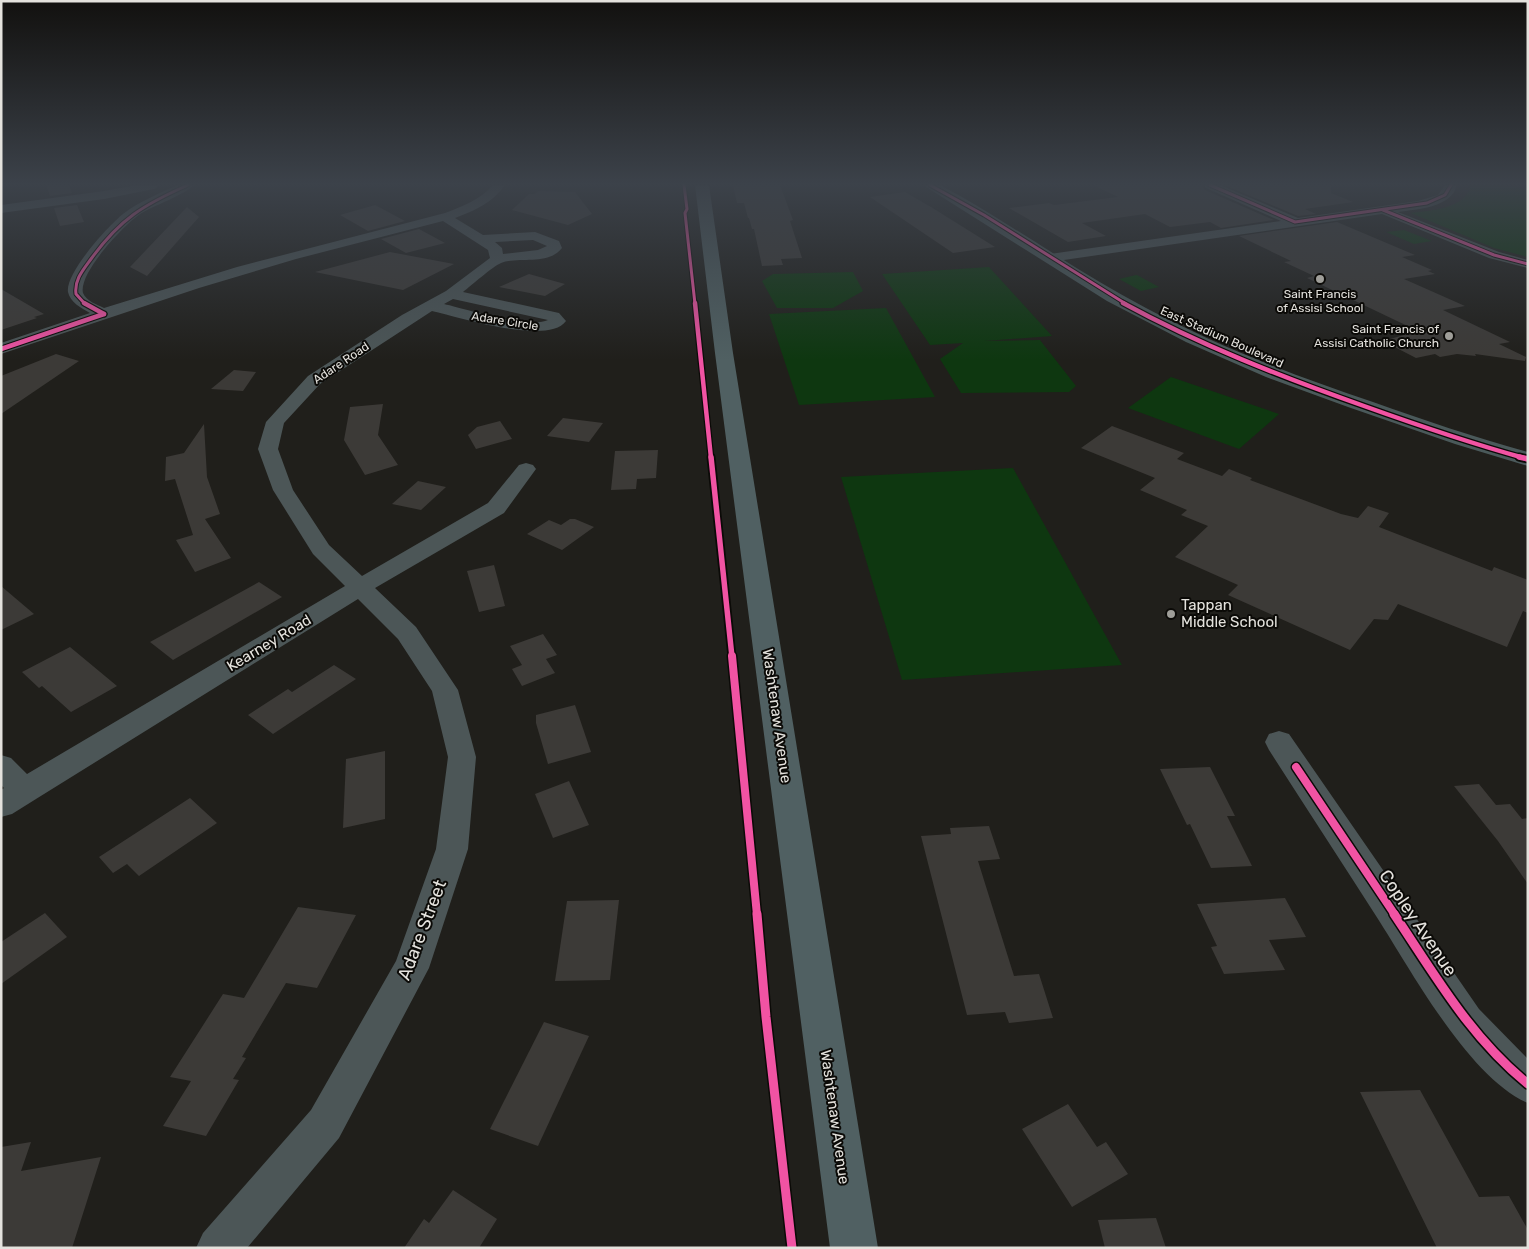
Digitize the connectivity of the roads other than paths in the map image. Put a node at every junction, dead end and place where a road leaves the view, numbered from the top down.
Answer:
1 (104, 243) edge
2 (342, 243) edge
3 (487, 243) edge
4 (552, 243) edge
5 (710, 243) edge
6 (1026, 243) edge
7 (1150, 243) edge
8 (1465, 243) edge
9 (1050, 258) junction
10 (497, 259) junction
11 (1528, 264) edge
12 (451, 294) junction
13 (430, 306) junction
14 (104, 314) junction
15 (1, 349) edge
16 (1528, 459) edge
17 (526, 469) dead end
18 (360, 587) junction
19 (404, 630) joint
20 (1279, 742) dead end
21 (1, 766) edge
22 (13, 798) edge
23 (1528, 1084) edge
24 (218, 1248) edge
25 (854, 1248) edge

1 - 14 street
2 - 14 street
3 - 10 street
4 - 10 street
5 - 25 main road, Washtenaw Avenue
6 - 9 main road, East Stadium Boulevard
7 - 9 street
8 - 11 street
9 - 16 main road, East Stadium Boulevard
10 - 12 street, Adare Road
12 - 13 street, Adare Road
12 - 13 street, Adare Circle
13 - 18 street, Adare Road
14 - 15 street
17 - 18 street, Kearney Road
18 - 19 street, Adare Road
18 - 22 street, Kearney Road
19 - 24 street, Adare Street
20 - 23 street, Copley Avenue
21 - 22 street

